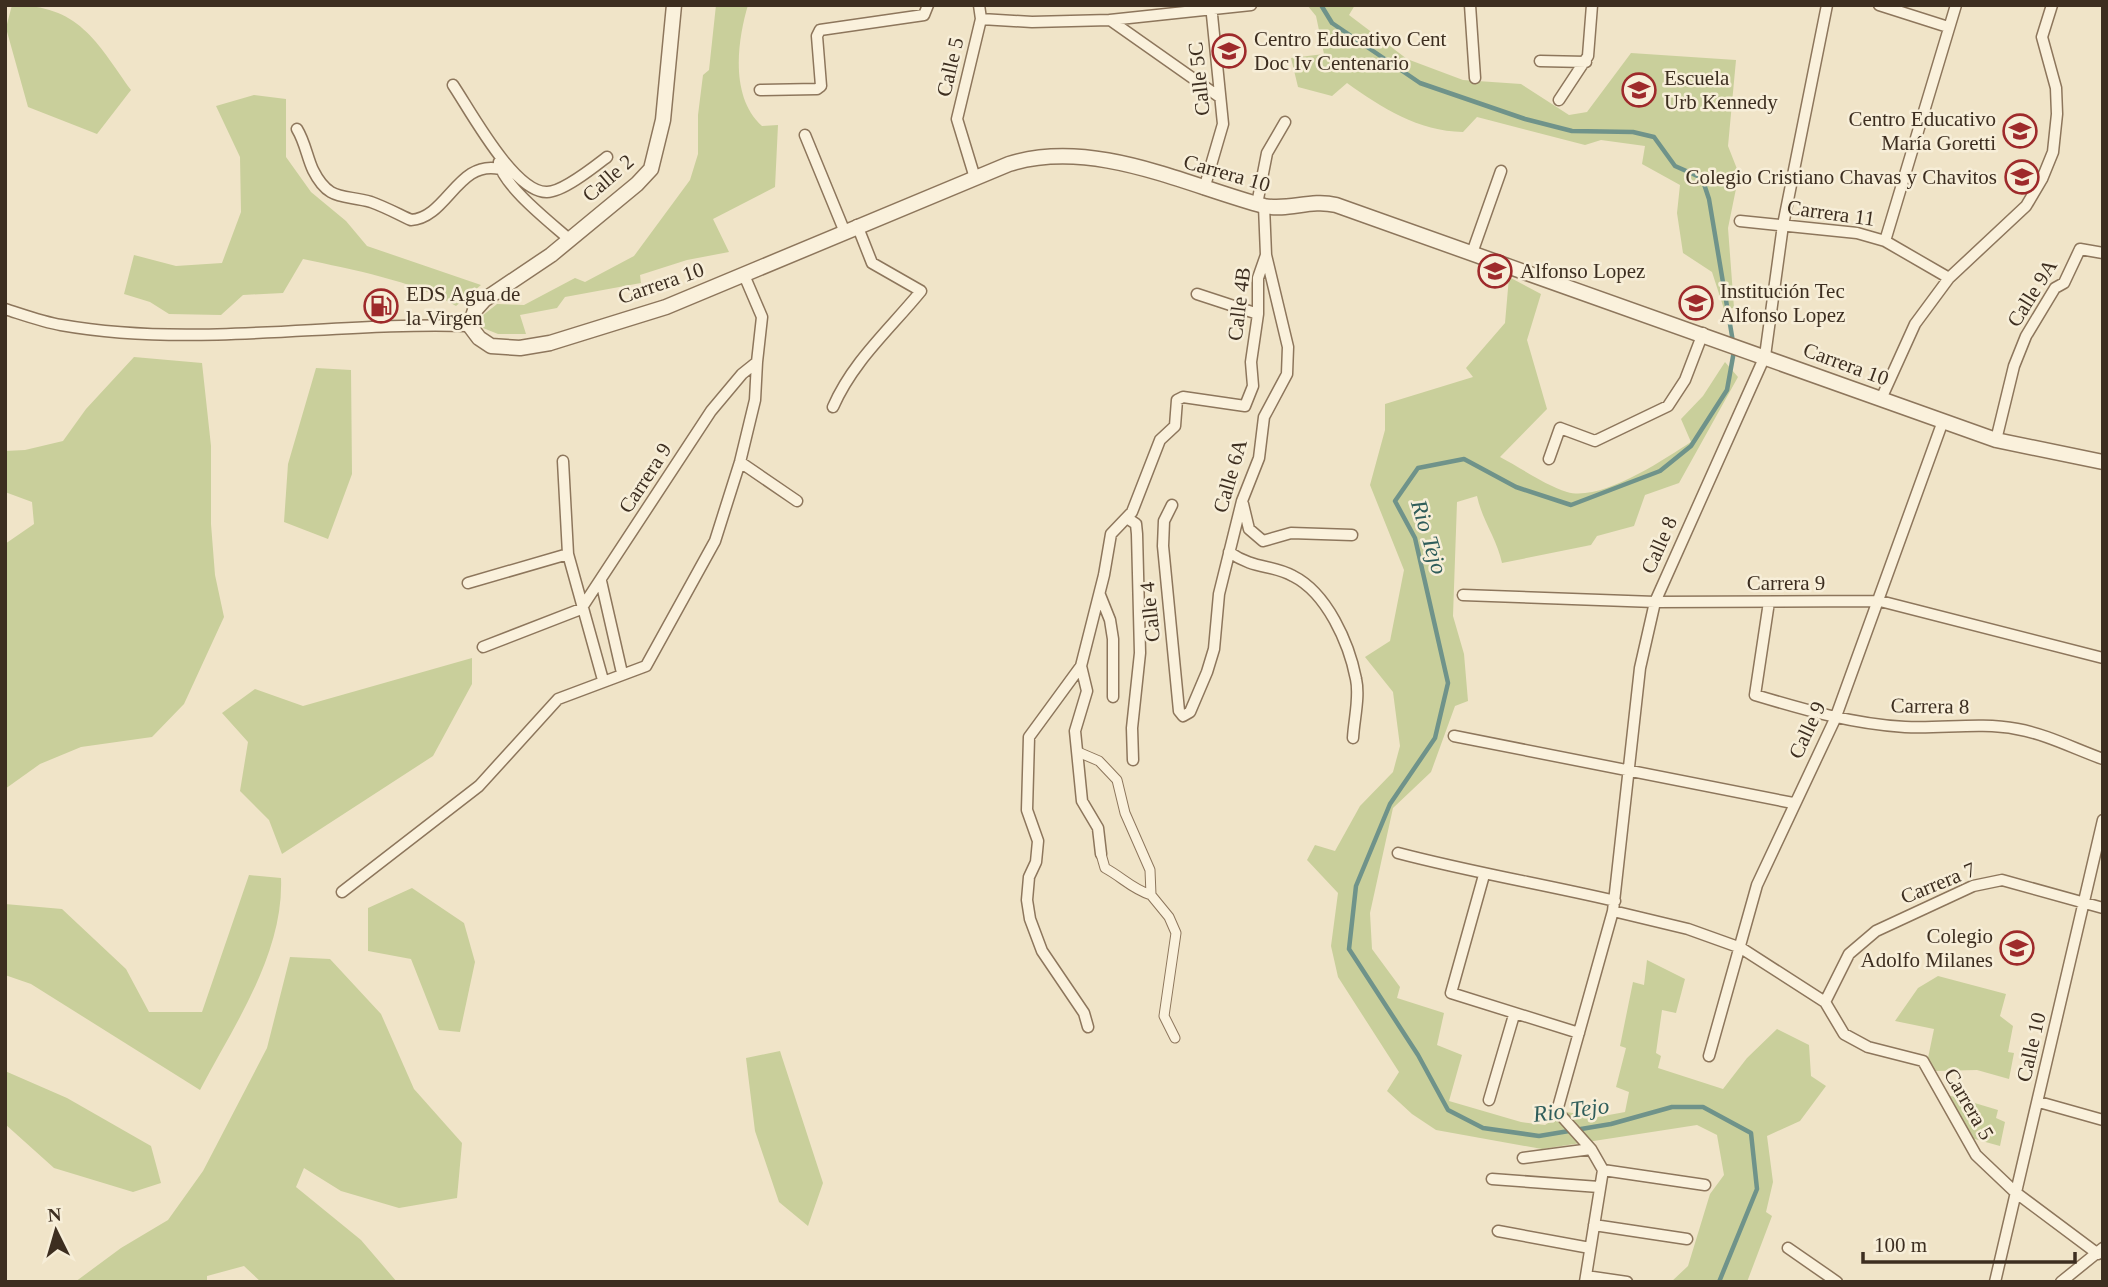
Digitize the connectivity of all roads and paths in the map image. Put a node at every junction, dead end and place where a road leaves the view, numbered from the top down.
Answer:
1 (674, 5) edge
2 (928, 5) edge
3 (979, 5) edge
4 (1251, 5) edge
5 (1470, 5) edge
6 (1592, 5) edge
7 (1827, 5) edge
8 (1879, 5) edge
9 (1956, 5) edge
10 (2052, 5) edge
11 (1211, 7) edge
12 (982, 19) junction
13 (1110, 20) junction
14 (1948, 27) junction
15 (1540, 61) dead end
16 (1586, 62) junction
17 (1475, 78) dead end
18 (453, 85) dead end
19 (761, 90) dead end
20 (1218, 96) junction
21 (1559, 100) dead end
22 (1285, 122) dead end
23 (297, 129) dead end
24 (805, 135) dead end
25 (497, 151) junction
26 (607, 157) dead end
27 (500, 169) junction
28 (1501, 171) dead end
29 (975, 178) junction
30 (1204, 189) junction
31 (1261, 205) junction
32 (1740, 221) dead end
33 (1783, 225) junction
34 (851, 227) junction
35 (569, 239) junction
36 (1885, 241) junction
37 (1472, 253) junction
38 (2103, 253) edge
39 (1266, 255) junction
40 (744, 275) junction
41 (1949, 278) junction
42 (1197, 294) dead end
43 (5, 309) edge
44 (1258, 314) junction
45 (470, 326) junction
46 (1705, 334) junction
47 (1765, 356) junction
48 (757, 362) junction
49 (1881, 399) junction
50 (833, 407) dead end
51 (1942, 421) junction
52 (1996, 440) junction
53 (1549, 459) dead end
54 (563, 461) dead end
55 (740, 462) junction
56 (2103, 462) edge
57 (797, 501) dead end
58 (1242, 501) junction
59 (1172, 505) dead end
60 (1127, 518) junction
61 (1352, 535) dead end
62 (1229, 552) junction
63 (568, 554) junction
64 (601, 581) junction
65 (468, 583) dead end
66 (1100, 593) junction
67 (1463, 595) dead end
68 (1880, 601) junction
69 (1655, 602) junction
70 (1769, 602) junction
71 (581, 610) junction
72 (483, 647) dead end
73 (2103, 658) edge
74 (1081, 666) junction
75 (622, 673) junction
76 (603, 680) junction
77 (1113, 697) dead end
78 (1183, 716) joint
79 (1835, 719) junction
80 (1454, 736) dead end
81 (1353, 738) dead end
82 (1078, 752) junction
83 (2103, 758) edge
84 (1133, 760) dead end
85 (1627, 772) junction
86 (1793, 803) junction
87 (2103, 820) edge
88 (1398, 853) dead end
89 (1101, 855) joint
90 (1484, 875) junction
91 (341, 892) dead end
92 (1150, 895) junction
93 (2083, 902) junction
94 (1614, 906) junction
95 (2103, 908) edge
96 (1741, 948) junction
97 (1825, 1002) junction
98 (1514, 1015) junction
99 (1088, 1027) dead end
100 (1579, 1033) junction
101 (1175, 1038) dead end
102 (1709, 1056) dead end
103 (1489, 1100) dead end
104 (2039, 1102) junction
105 (2103, 1120) edge
106 (1588, 1146) junction
107 (1522, 1158) dead end
108 (1603, 1170) junction
109 (1492, 1179) dead end
110 (1704, 1185) dead end
111 (1599, 1187) junction
112 (2015, 1192) junction
113 (1594, 1225) junction
114 (1498, 1231) dead end
115 (1687, 1239) dead end
116 (1590, 1248) junction
117 (1788, 1248) dead end
118 (2101, 1251) edge
119 (1586, 1279) edge
120 (1627, 1282) edge
121 (1837, 1282) edge
122 (1995, 1282) edge
123 (2062, 1282) edge

1 - 35 street, Calle 2
2 - 19 street
3 - 12 street, Calle 5
4 - 11 street
5 - 17 street
6 - 16 street
7 - 33 street, Calle 8
8 - 14 street
9 - 14 street
10 - 41 street
11 - 13 street
11 - 20 street, Calle 5C
12 - 13 street
12 - 29 street, Calle 5
13 - 20 street
14 - 36 street
15 - 16 street
16 - 21 street
18 - 25 street
20 - 30 street, Calle 5C
22 - 31 street, Calle 4B
23 - 27 street
24 - 34 street
25 - 26 street
25 - 27 street
27 - 35 street
28 - 37 street
29 - 30 street, Carrera 10
29 - 34 street, Carrera 10
30 - 31 street, Carrera 10
31 - 37 street, Carrera 10
31 - 39 street, Calle 4B
32 - 33 street, Carrera 11
33 - 36 street, Carrera 11
33 - 47 street, Calle 8
34 - 40 street, Carrera 10
34 - 50 street
35 - 45 street, Calle 2
36 - 41 street, Carrera 11
37 - 46 street, Carrera 10
38 - 52 street, Calle 9A
39 - 44 street, Calle 4B
39 - 58 street, Calle 6A
40 - 45 street, Carrera 10
40 - 48 street
41 - 49 street
42 - 44 street
43 - 45 street
44 - 60 street, Calle 4B
46 - 47 street, Carrera 10
46 - 53 street
47 - 49 street, Carrera 10
47 - 69 street, Calle 8
48 - 55 street
48 - 64 street, Carrera 9
49 - 51 street, Carrera 10
51 - 52 street, Carrera 10
51 - 68 street, Calle 9
52 - 56 street, Carrera 10
54 - 63 street
55 - 57 street
55 - 75 street
58 - 61 street
58 - 62 street, Calle 6A
59 - 78 street, Calle 4
60 - 66 street
60 - 84 street
62 - 78 street, Calle 6A
62 - 81 street
63 - 65 street
63 - 71 street
64 - 71 street, Carrera 9
64 - 75 street
66 - 74 street
66 - 77 street
67 - 69 street, Carrera 9
68 - 70 street, Carrera 9
68 - 73 street, Carrera 9
68 - 79 street, Calle 9
69 - 70 street, Carrera 9
69 - 85 street, Calle 8
70 - 79 street, Carrera 8
71 - 72 street
71 - 76 street
74 - 82 street
74 - 99 street
75 - 76 street
76 - 91 street
79 - 83 street, Carrera 8
79 - 86 street, Calle 9
80 - 85 street
82 - 89 street
82 - 92 street
85 - 86 street
85 - 94 street, Calle 8
86 - 96 street, Calle 9
87 - 93 street, Calle 10
88 - 90 street, Carrera 5
89 - 92 street
90 - 94 street, Carrera 5
90 - 98 street
92 - 101 street
93 - 95 street, Carrera 7
93 - 97 street, Carrera 7
93 - 104 street, Calle 10
94 - 96 street, Carrera 5
94 - 100 street, Calle 8
96 - 97 street, Carrera 5
96 - 102 street, Calle 9
97 - 112 street, Carrera 5
98 - 100 street
98 - 103 street
100 - 106 street, Calle 8
104 - 105 street
104 - 112 street, Calle 10
106 - 107 street
106 - 108 street
108 - 110 street
108 - 111 street
109 - 111 street
111 - 113 street
112 - 118 street, Carrera 5
112 - 122 street, Calle 10
113 - 115 street
113 - 116 street
114 - 116 street
116 - 119 street
117 - 121 street
118 - 123 street
119 - 120 street

